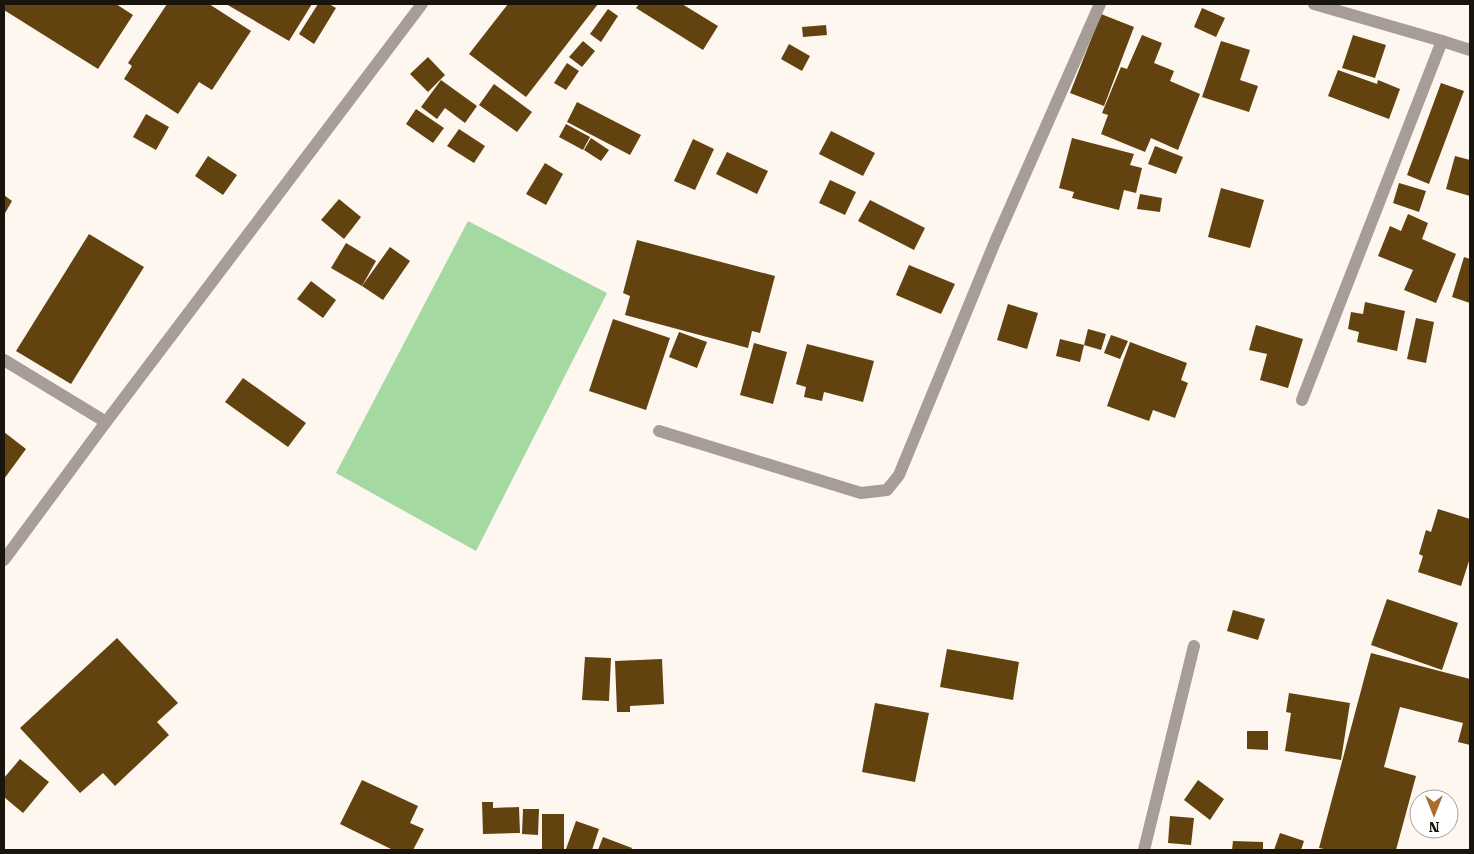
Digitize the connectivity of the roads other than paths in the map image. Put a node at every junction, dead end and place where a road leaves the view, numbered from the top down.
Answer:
1 (1100, 4) edge
2 (1314, 4) edge
3 (417, 5) edge
4 (1442, 41) junction
5 (1470, 50) edge
6 (4, 360) edge
7 (1302, 400) dead end
8 (106, 422) junction
9 (659, 431) dead end
10 (4, 560) edge
11 (1194, 646) dead end
12 (1144, 850) edge

1 - 9 street
2 - 4 street
3 - 8 street
4 - 5 street
4 - 7 street
6 - 8 street
8 - 10 street
11 - 12 street

